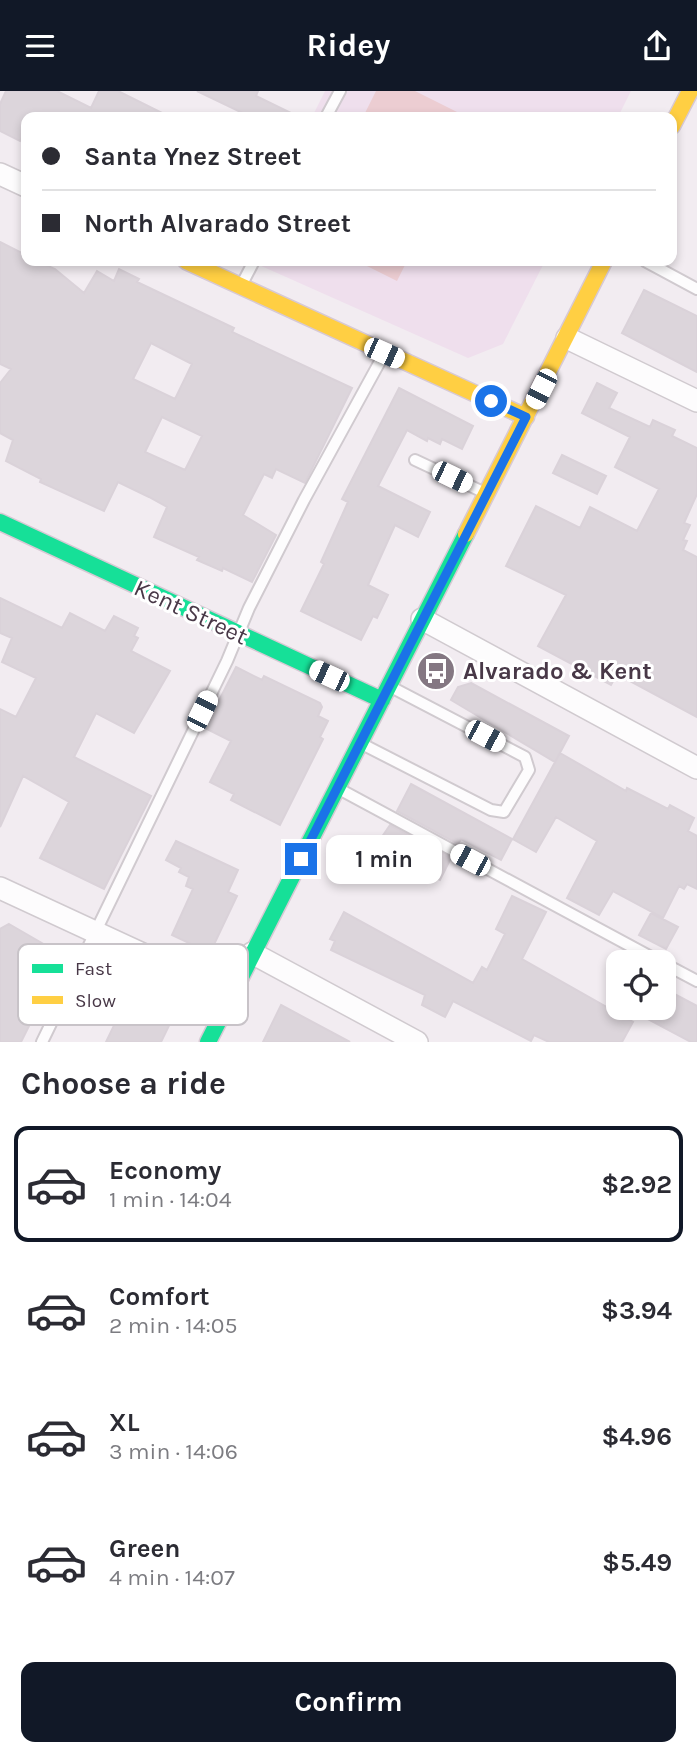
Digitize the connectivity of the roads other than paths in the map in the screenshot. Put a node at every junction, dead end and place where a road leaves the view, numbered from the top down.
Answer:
1 (340, 91) edge
2 (690, 91) edge
3 (329, 112) edge
4 (677, 116) edge
5 (0, 174) edge
6 (21, 184) edge
7 (197, 266) edge
8 (252, 266) edge
9 (602, 266) edge
10 (654, 266) edge
11 (241, 287) junction
12 (697, 289) edge
13 (567, 338) junction
14 (384, 353) junction
15 (697, 401) edge
16 (526, 417) junction
17 (415, 460) dead end
18 (487, 493) junction
19 (0, 523) edge
20 (422, 619) junction
21 (238, 634) junction
22 (385, 693) junction
23 (360, 743) junction
24 (697, 768) edge
25 (338, 789) junction
26 (0, 888) edge
27 (94, 932) junction
28 (88, 944) edge
29 (120, 944) edge
30 (639, 950) edge
31 (252, 953) junction
32 (248, 961) edge
33 (676, 970) edge
34 (697, 981) edge
35 (50, 1025) edge
36 (216, 1025) edge
37 (42, 1042) edge
38 (208, 1042) edge
39 (417, 1042) edge

1 - 3 lane
2 - 4 main road
5 - 6 street
7 - 11 main road
8 - 11 lane
9 - 13 main road
10 - 12 lane
11 - 14 main road
13 - 15 street
13 - 16 main road
14 - 16 main road
14 - 21 lane
16 - 18 main road
17 - 18 lane
18 - 20 main road
19 - 21 main road, Kent Street
20 - 22 main road
20 - 24 street
21 - 22 main road, Kent Street
21 - 27 lane
22 - 23 main road
22 - 23 lane
23 - 25 main road
25 - 30 lane
25 - 31 main road
26 - 27 street
27 - 28 lane
27 - 29 street
31 - 32 main road
31 - 39 street
33 - 34 lane
35 - 37 lane
36 - 38 main road

